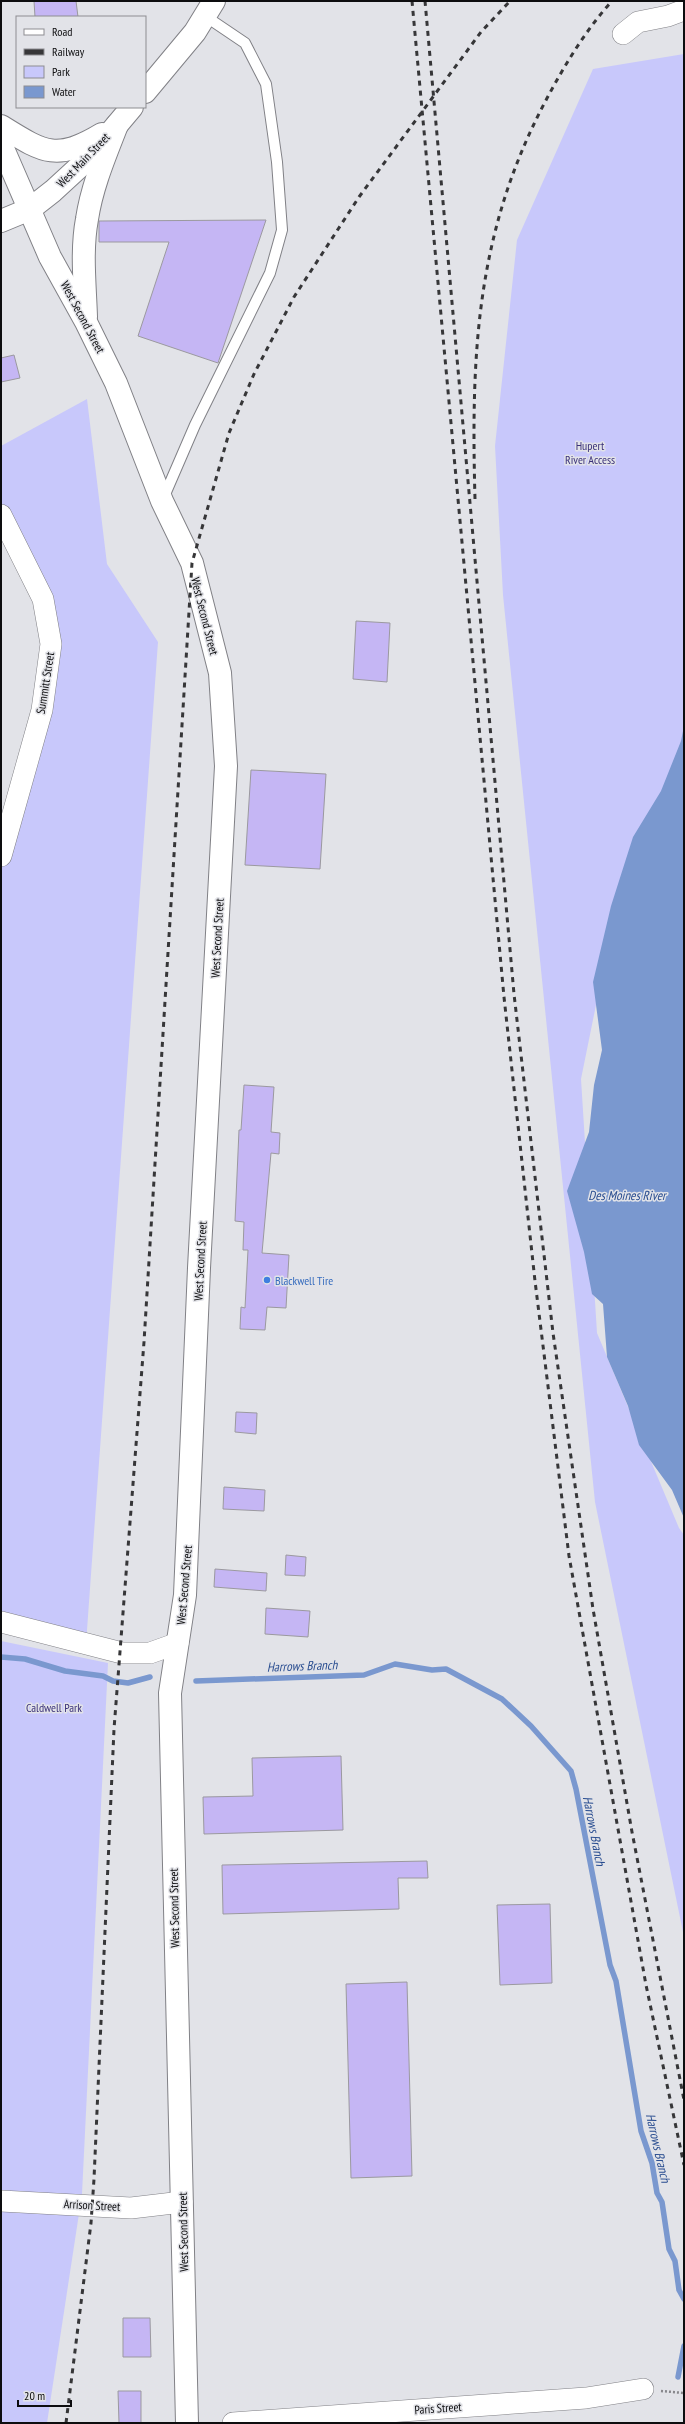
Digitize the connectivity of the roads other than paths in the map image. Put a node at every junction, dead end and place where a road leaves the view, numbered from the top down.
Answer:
1 (210, 8) edge
2 (684, 10) edge
3 (623, 34) dead end
4 (146, 91) edge
5 (131, 108) edge
6 (117, 125) junction
7 (1, 126) edge
8 (1, 144) edge
9 (30, 209) junction
10 (1, 221) edge
11 (86, 322) junction
12 (162, 501) junction
13 (1, 515) edge
14 (1, 856) edge
15 (1, 1622) edge
16 (178, 1643) junction
17 (1, 2201) edge
18 (182, 2202) junction
19 (643, 2389) dead end
20 (458, 2415) edge
21 (326, 2420) edge
22 (187, 2423) edge
23 (233, 2423) edge

1 - 4 main road
1 - 12 lane
2 - 3 street
5 - 6 main road, West Main Street
6 - 7 main road
6 - 9 main road, West Main Street
6 - 11 main road
8 - 9 main road, West Second Street
9 - 10 main road, West Main Street
9 - 11 main road, West Second Street
11 - 12 main road, West Second Street
12 - 16 main road, West Second Street
13 - 14 street, Summitt Street
15 - 16 street
16 - 18 main road, West Second Street
17 - 18 street, Arrison Street
18 - 22 main road, West Second Street
19 - 20 street, Paris Street
20 - 21 street, Paris Street
21 - 23 street, Paris Street

